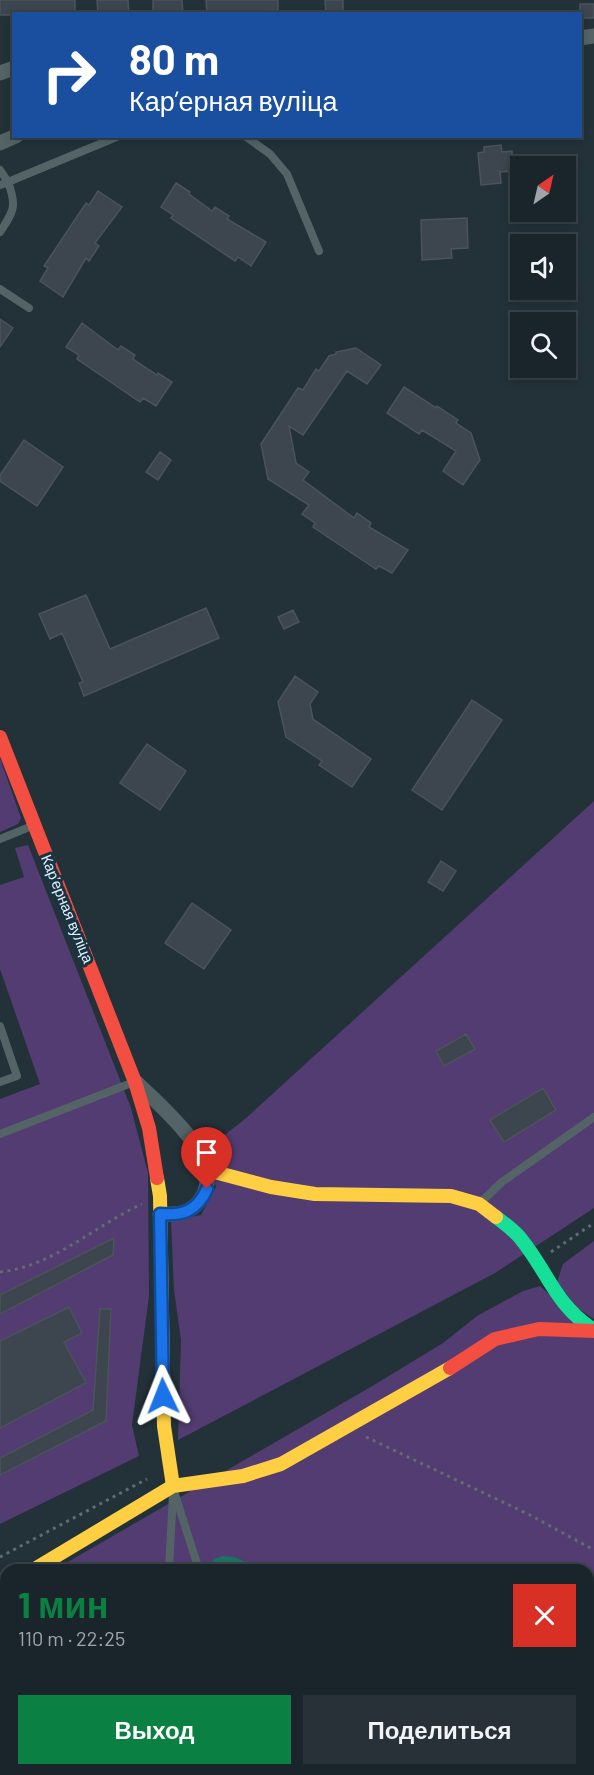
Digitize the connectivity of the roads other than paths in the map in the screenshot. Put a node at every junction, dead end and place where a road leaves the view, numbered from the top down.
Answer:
1 (114, 138) edge
2 (248, 138) edge
3 (0, 170) edge
4 (4, 183) edge
5 (0, 232) edge
6 (319, 250) dead end
7 (0, 289) edge
8 (30, 308) dead end
9 (0, 737) edge
10 (34, 825) junction
11 (0, 838) edge
12 (0, 1026) edge
13 (0, 1082) edge
14 (135, 1082) junction
15 (594, 1117) edge
16 (0, 1134) edge
17 (207, 1170) junction
18 (478, 1204) junction
19 (160, 1214) junction
20 (594, 1331) edge
21 (173, 1486) junction
22 (43, 1564) edge
23 (169, 1564) edge
24 (197, 1564) edge

1 - 4 lane
2 - 6 lane
3 - 4 lane
4 - 5 lane
7 - 8 lane
9 - 10 street, Карʼерная вуліца
10 - 11 lane
10 - 14 street, Карʼерная вуліца
12 - 13 lane
14 - 16 lane
14 - 17 street, Карʼерная вуліца
14 - 19 street, Карʼерная вуліца
15 - 18 lane
17 - 18 street
17 - 19 street
18 - 20 street
19 - 21 street, Карʼерная вуліца
20 - 21 street
21 - 22 street
21 - 23 lane
21 - 24 lane

